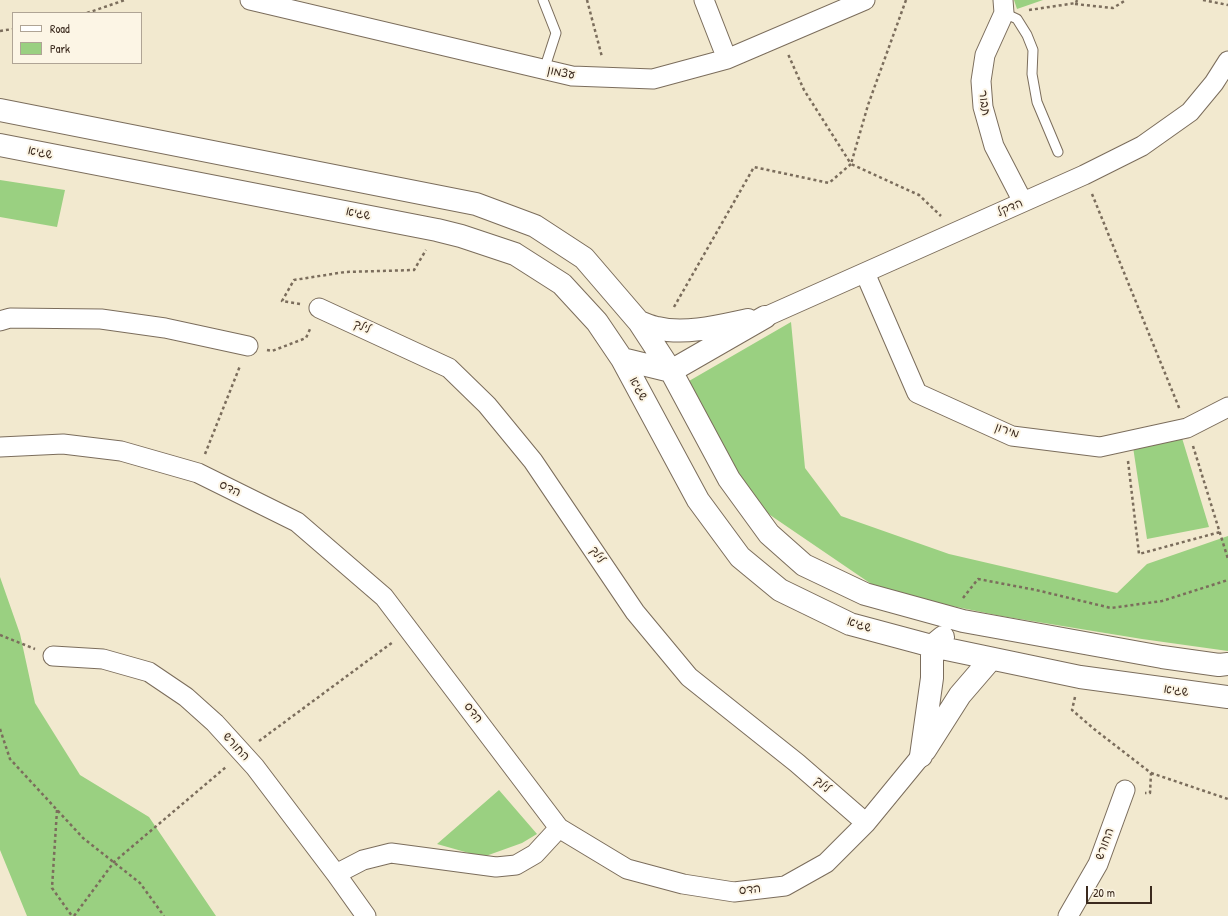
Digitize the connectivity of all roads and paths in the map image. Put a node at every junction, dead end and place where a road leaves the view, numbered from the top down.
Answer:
1 (125, 0) edge
2 (250, 0) edge
3 (542, 0) edge
4 (587, 0) edge
5 (704, 0) edge
6 (865, 0) edge
7 (906, 0) edge
8 (1077, 0) edge
9 (1126, 0) edge
10 (1202, 0) edge
11 (1072, 3) junction
12 (1228, 5) edge
13 (1004, 7) edge
14 (90, 12) edge
15 (12, 29) edge
16 (0, 31) edge
17 (780, 36) junction
18 (727, 59) junction
19 (1228, 61) edge
20 (544, 70) junction
21 (608, 78) junction
22 (0, 110) edge
23 (0, 145) edge
24 (1058, 152) dead end
25 (851, 164) junction
26 (1084, 175) junction
27 (1024, 202) junction
28 (437, 230) junction
29 (958, 231) junction
30 (864, 273) junction
31 (319, 308) junction
32 (672, 310) dead end
33 (765, 317) junction
34 (0, 321) edge
35 (639, 322) junction
36 (248, 346) junction
37 (622, 359) junction
38 (671, 371) junction
39 (1228, 407) edge
40 (1187, 428) junction
41 (1126, 441) junction
42 (0, 447) edge
43 (198, 473) junction
44 (1220, 532) junction
45 (1228, 559) edge
46 (978, 578) dead end
47 (1228, 580) edge
48 (963, 621) junction
49 (0, 635) edge
50 (932, 646) junction
51 (53, 656) joint
52 (991, 659) junction
53 (1228, 664) edge
54 (1080, 677) junction
55 (1228, 697) edge
56 (0, 729) edge
57 (921, 756) junction
58 (1152, 773) junction
59 (1125, 790) joint
60 (1228, 799) edge
61 (57, 809) junction
62 (866, 823) junction
63 (559, 828) junction
64 (114, 862) junction
65 (336, 874) junction
66 (73, 916) edge
67 (164, 916) edge
68 (366, 916) edge
69 (1068, 916) edge

1 - 14 path
2 - 20 street, עצמון
3 - 20 lane
4 - 21 path
5 - 18 street
6 - 17 street, עצמון
7 - 25 path
8 - 11 path
9 - 11 path
10 - 12 path
11 - 13 path
13 - 24 lane
13 - 27 street, תבור
15 - 16 path
17 - 18 street, עצמון
17 - 25 path
18 - 21 street, עצמון
19 - 26 street, הדקל
20 - 21 street, עצמון
22 - 35 street
23 - 28 street, שגיא
25 - 29 path
25 - 32 path
26 - 27 street, הדקל
26 - 40 path
27 - 29 street, הדקל
28 - 31 path
28 - 37 street, שגיא
29 - 30 street, הדקל
30 - 33 street, הדקל
30 - 41 street, מירון
31 - 36 path
31 - 62 street, לילך
33 - 35 street
33 - 38 street
34 - 36 street
35 - 38 street
36 - 43 path
37 - 38 street
37 - 50 street, שגיא
38 - 48 street
39 - 40 street, מירון
40 - 41 street, מירון
40 - 44 path
41 - 44 path
42 - 43 street, הדס
43 - 63 street, הדס
44 - 45 path
46 - 47 path
48 - 50 street
48 - 53 street
49 - 51 path
50 - 52 street, שגיא
50 - 57 street
51 - 65 street, החורש
52 - 54 street, שגיא
52 - 57 street
54 - 55 street, שגיא
54 - 58 path
56 - 61 path
57 - 62 street, הדס
58 - 59 path
58 - 60 path
59 - 69 street, החורש
61 - 64 path
61 - 66 path
62 - 63 street, הדס
63 - 65 street
64 - 66 path
64 - 67 path
65 - 68 street, החורש

